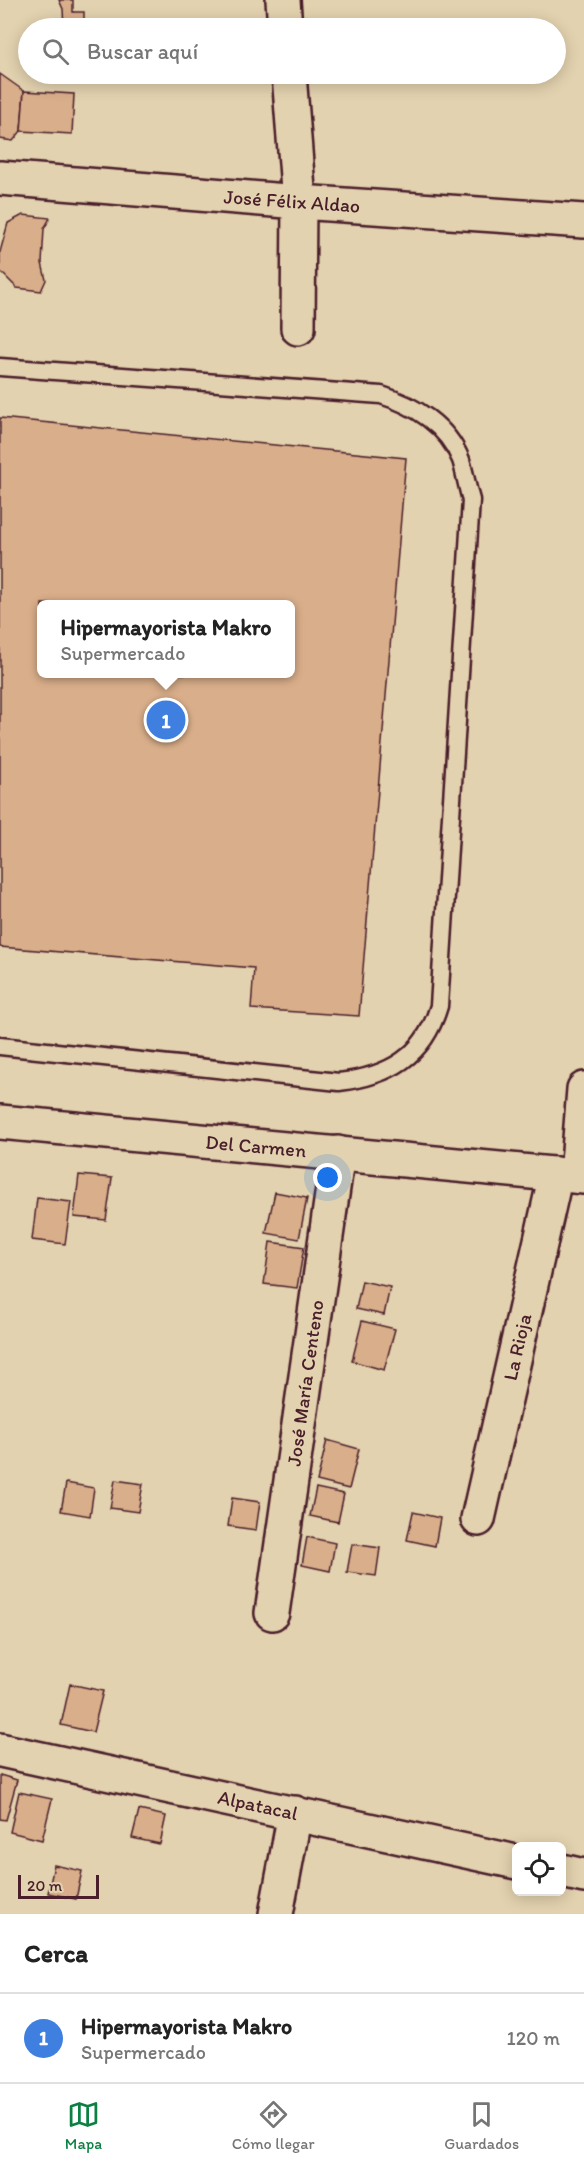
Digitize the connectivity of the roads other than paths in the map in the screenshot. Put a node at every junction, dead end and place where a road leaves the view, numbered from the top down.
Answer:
1 (283, 0) edge
2 (284, 18) edge
3 (290, 84) edge
4 (0, 178) edge
5 (298, 202) junction
6 (584, 221) edge
7 (298, 328) dead end
8 (0, 367) edge
9 (0, 1046) edge
10 (584, 1089) edge
11 (0, 1122) edge
12 (338, 1153) junction
13 (572, 1176) edge
14 (478, 1519) dead end
15 (272, 1613) dead end
16 (0, 1750) edge
17 (294, 1813) junction
18 (512, 1861) edge
19 (566, 1872) edge
20 (584, 1876) edge
21 (276, 1914) edge

1 - 2 street
3 - 5 street
4 - 5 street, José Félix Aldao
5 - 6 street, José Félix Aldao
5 - 7 street
8 - 9 lane
10 - 13 street, La Rioja
11 - 12 street, Del Carmen
12 - 13 street, Del Carmen
12 - 15 street, José María Centeno
13 - 14 street, La Rioja
16 - 17 street, Alpatacal
17 - 18 street, Alpatacal
17 - 21 street
19 - 20 street

